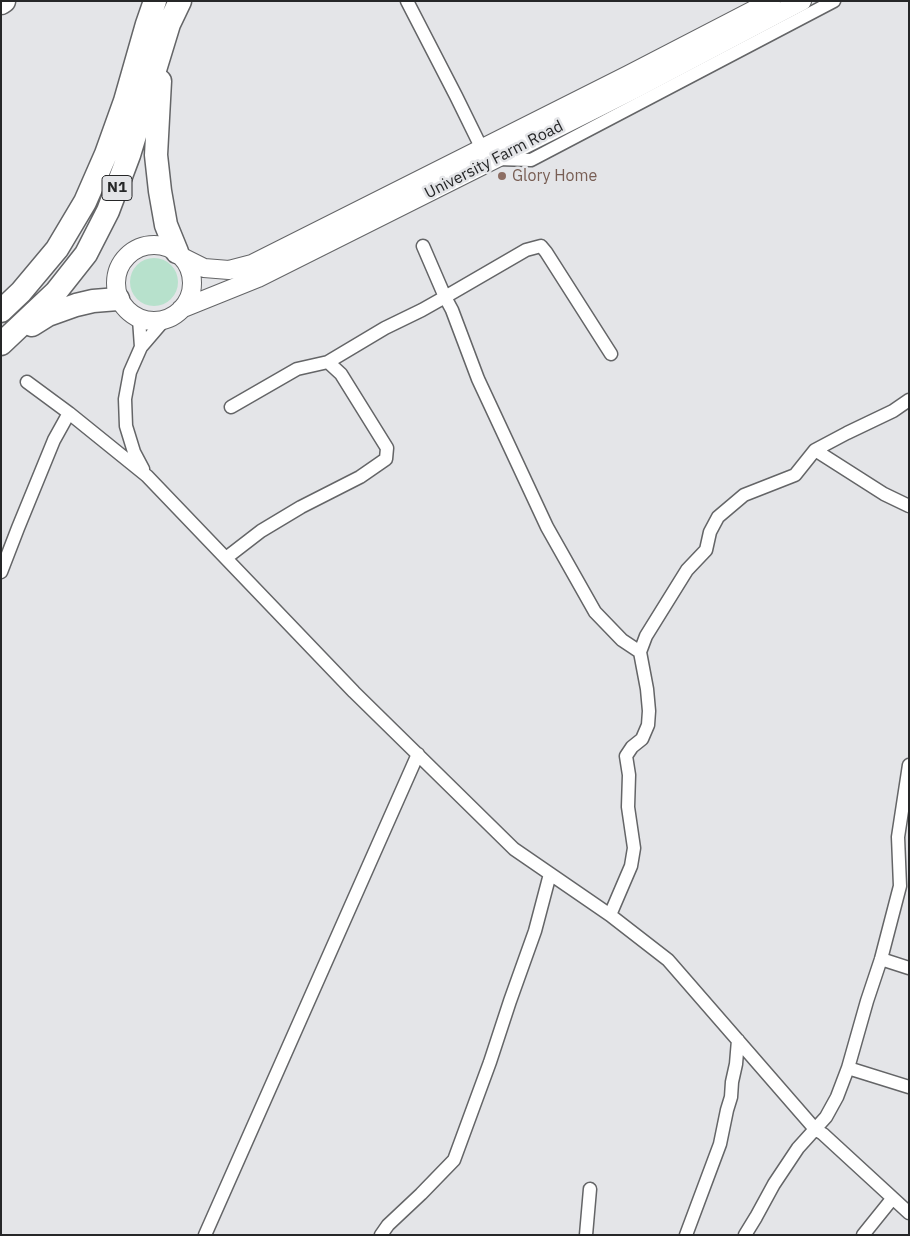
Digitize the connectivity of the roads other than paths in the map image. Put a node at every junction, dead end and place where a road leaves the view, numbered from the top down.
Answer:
1 (155, 1) edge
2 (180, 1) edge
3 (407, 1) edge
4 (771, 1) edge
5 (802, 1) edge
6 (834, 1) edge
7 (169, 24) junction
8 (488, 154) junction
9 (423, 246) dead end
10 (180, 255) junction
11 (445, 297) junction
12 (118, 299) junction
13 (182, 309) junction
14 (1, 311) edge
15 (139, 319) junction
16 (165, 319) junction
17 (1, 344) edge
18 (141, 347) junction
19 (1, 353) edge
20 (611, 354) dead end
21 (328, 362) junction
22 (27, 382) dead end
23 (909, 400) edge
24 (232, 407) dead end
25 (69, 413) junction
26 (815, 450) junction
27 (147, 476) junction
28 (909, 506) edge
29 (226, 558) junction
30 (1, 572) edge
31 (640, 652) junction
32 (418, 754) junction
33 (909, 765) edge
34 (904, 839) edge
35 (550, 874) junction
36 (610, 915) junction
37 (881, 959) junction
38 (909, 968) edge
39 (738, 1040) junction
40 (848, 1068) junction
41 (909, 1087) edge
42 (815, 1129) junction
43 (590, 1190) dead end
44 (892, 1199) junction
45 (909, 1213) edge
46 (205, 1235) edge
47 (381, 1235) edge
48 (586, 1235) edge
49 (686, 1235) edge
50 (745, 1235) edge
51 (863, 1235) edge

1 - 14 highway, N1
2 - 7 highway, N1
3 - 8 street
4 - 8 street, University Farm Road
5 - 8 street, University Farm Road
6 - 8 street
7 - 10 highway
7 - 17 highway, N1
8 - 10 street, University Farm Road
8 - 13 street, University Farm Road
9 - 11 street
10 - 12 street
10 - 13 street
11 - 20 street
11 - 21 street
11 - 31 street
12 - 15 street
12 - 19 highway
13 - 16 street
15 - 16 street
15 - 18 street
16 - 18 street
18 - 27 street
21 - 24 street
21 - 29 street
22 - 25 street
23 - 26 street
25 - 27 street
25 - 30 street
26 - 28 street
26 - 31 street
27 - 29 street
29 - 32 street
31 - 36 street
32 - 35 street
32 - 46 street
33 - 34 street
34 - 37 street
35 - 36 street
35 - 47 street
36 - 39 street
37 - 38 street
37 - 40 street
39 - 42 street
39 - 49 street
40 - 41 street
40 - 42 street
42 - 44 street
42 - 50 street
43 - 48 street
44 - 45 street
44 - 51 street

